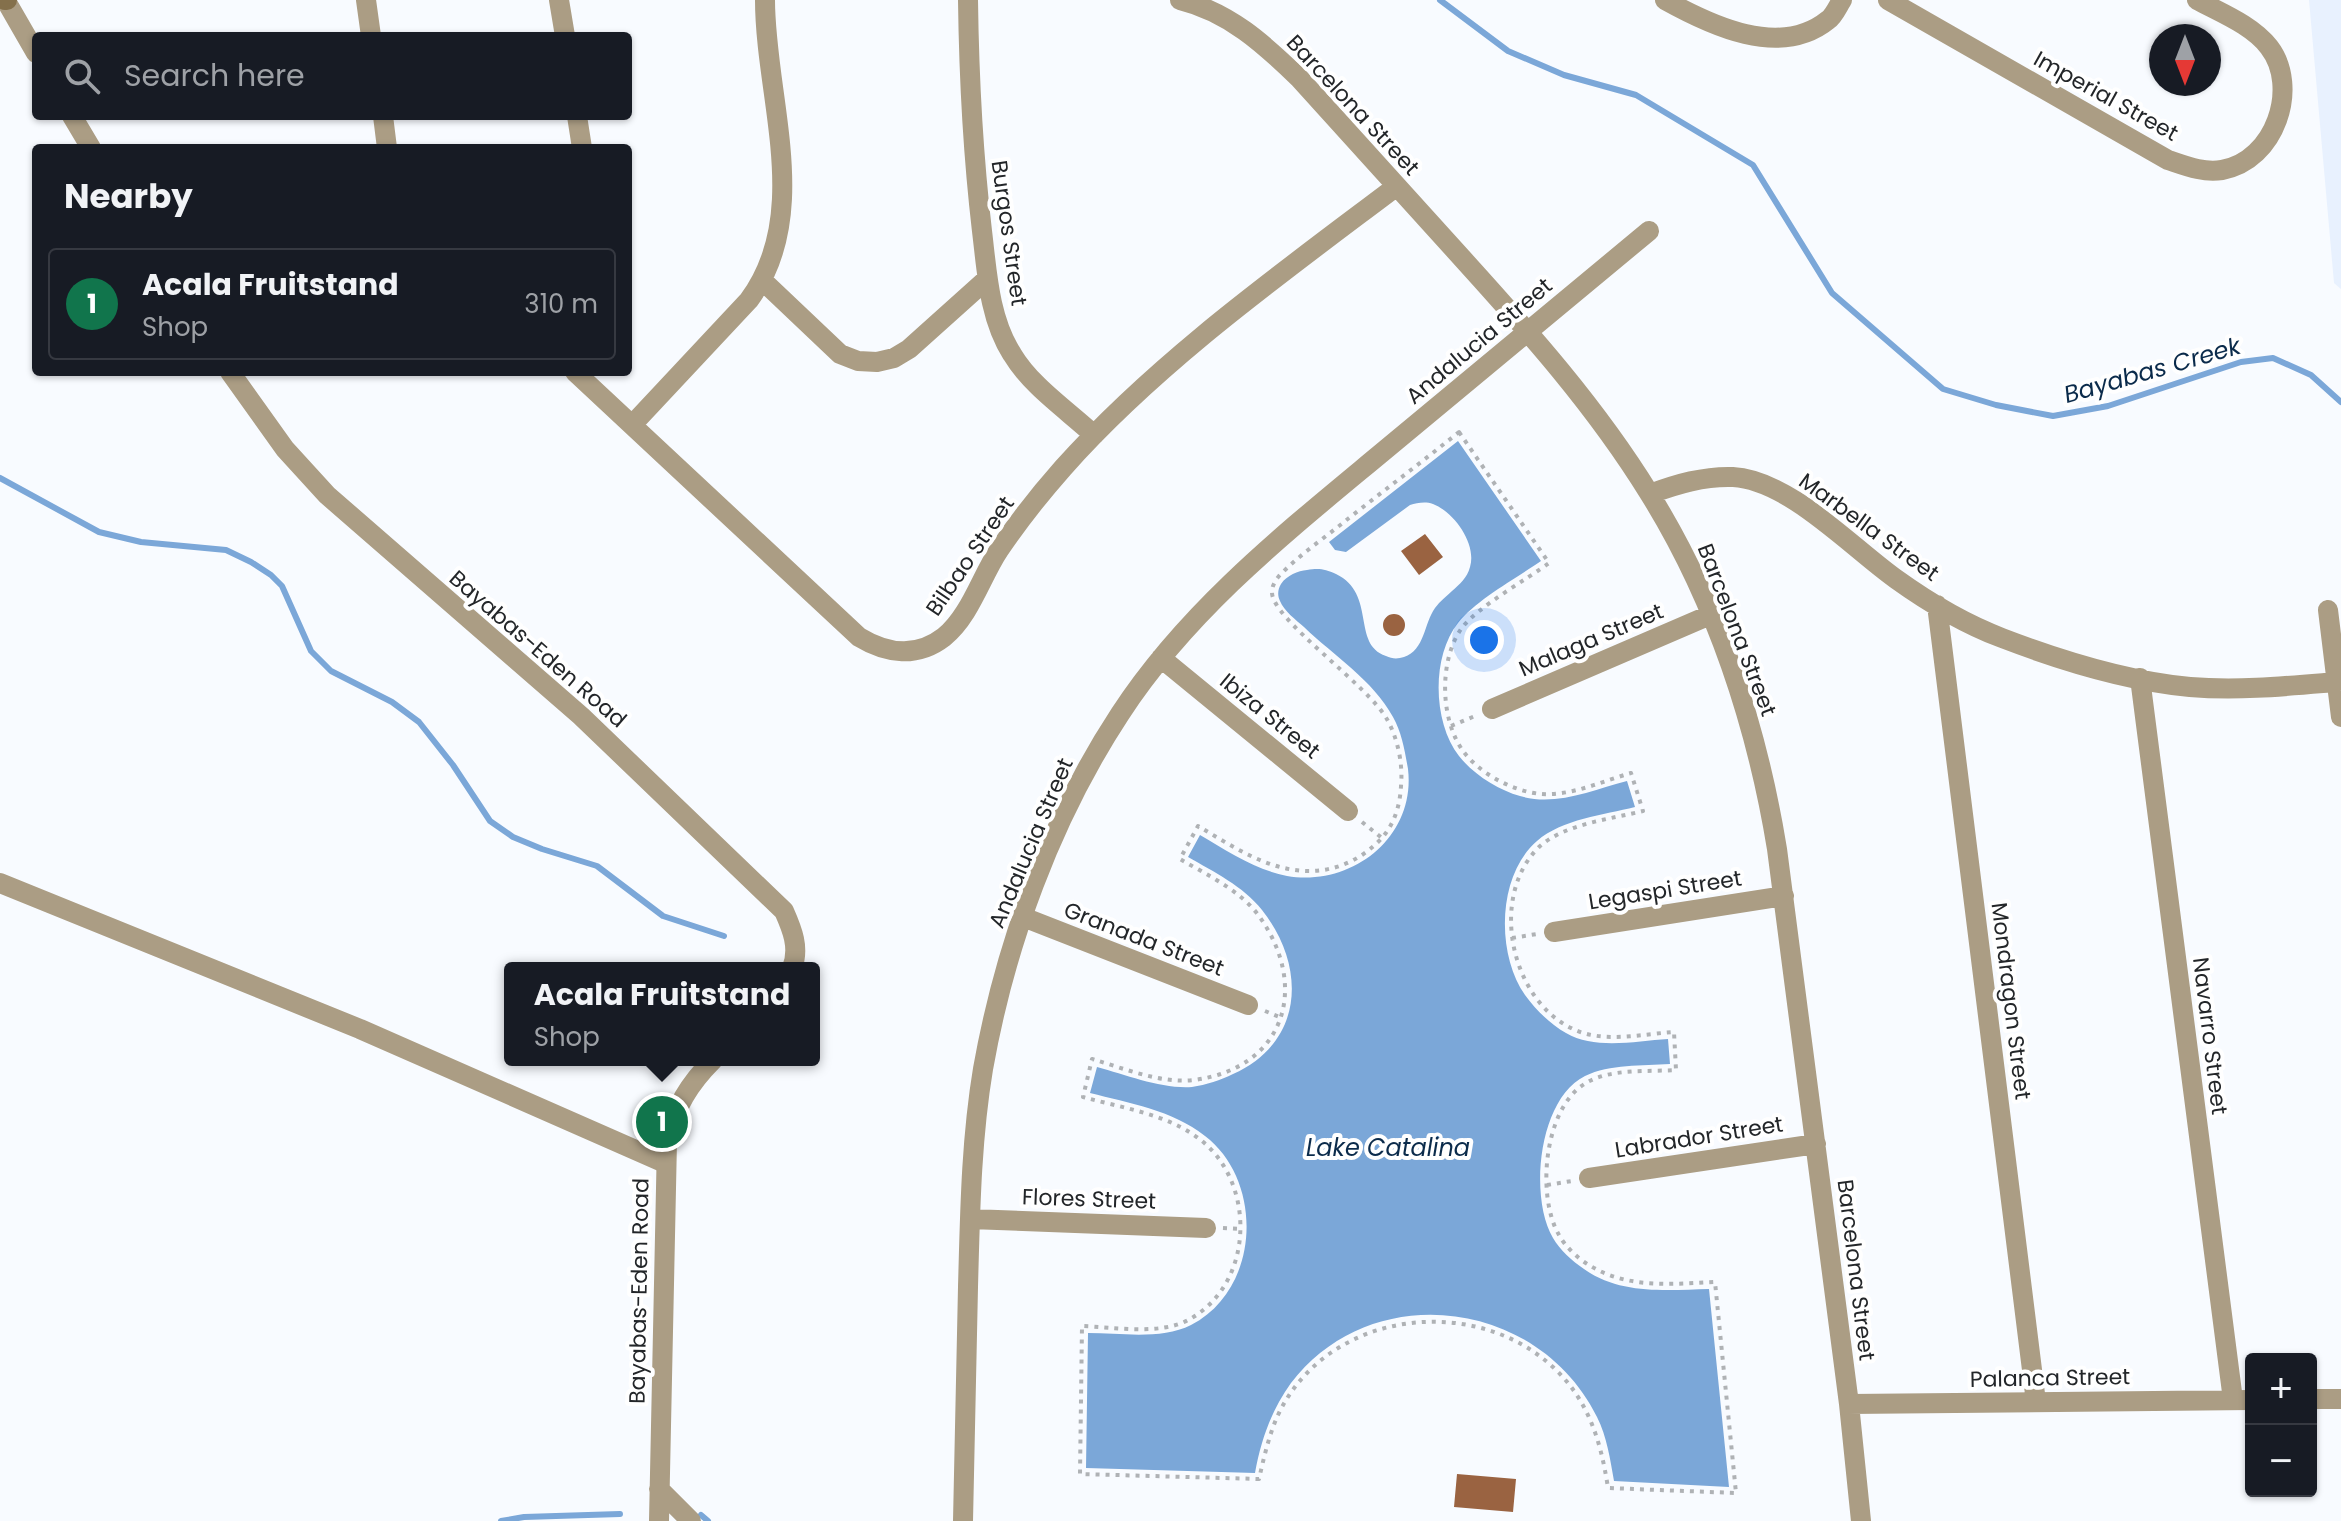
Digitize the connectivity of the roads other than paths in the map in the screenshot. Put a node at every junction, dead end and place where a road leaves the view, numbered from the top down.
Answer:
1 (6, 0) edge
2 (366, 0) edge
3 (559, 0) edge
4 (765, 0) edge
5 (968, 0) edge
6 (1180, 0) edge
7 (1665, 0) edge
8 (1842, 0) edge
9 (1888, 0) edge
10 (2197, 0) edge
11 (370, 32) edge
12 (564, 32) edge
13 (32, 46) edge
14 (74, 120) edge
15 (384, 120) edge
16 (578, 120) edge
17 (89, 144) edge
18 (386, 144) edge
19 (581, 144) edge
20 (1397, 186) junction
21 (1649, 231) dead end
22 (987, 279) junction
23 (763, 281) junction
24 (1528, 331) junction
25 (233, 376) edge
26 (579, 376) edge
27 (632, 425) junction
28 (1094, 435) junction
29 (1650, 494) junction
30 (1937, 605) junction
31 (2328, 610) dead end
32 (1710, 615) junction
33 (1161, 658) junction
34 (2140, 678) junction
35 (2336, 682) junction
36 (1492, 709) road end
37 (2341, 717) edge
38 (1348, 811) dead end
39 (0, 883) edge
40 (1784, 896) junction
41 (1023, 917) junction
42 (1554, 932) dead end
43 (794, 962) edge
44 (1248, 1005) dead end
45 (707, 1066) edge
46 (1816, 1144) junction
47 (665, 1163) junction
48 (1589, 1178) dead end
49 (970, 1219) junction
50 (1206, 1228) dead end
51 (2317, 1399) edge
52 (2341, 1399) edge
53 (2242, 1400) edge
54 (2036, 1402) junction
55 (1849, 1404) junction
56 (659, 1489) junction
57 (660, 1520) edge
58 (691, 1521) edge
59 (963, 1521) edge
60 (1861, 1521) edge

1 - 13 street
2 - 11 street
3 - 12 street
4 - 23 street
5 - 22 street, Burgos Street
6 - 20 street, Barcelona Street
7 - 8 street
9 - 10 street, Imperial Street
14 - 17 street
15 - 18 street
16 - 19 street
20 - 24 street, Barcelona Street
20 - 28 street, Bilbao Street
21 - 24 street, Andalucia Street
22 - 23 street
22 - 28 street, Burgos Street
23 - 27 street
24 - 29 street, Barcelona Street
24 - 33 street, Andalucia Street
25 - 43 street, Bayabas-Eden Road
26 - 27 street, Bilbao Street
27 - 28 street, Bilbao Street
29 - 30 street, Marbella Street
29 - 32 street, Barcelona Street
30 - 34 street, Marbella Street
30 - 54 street, Mondragon Street
31 - 35 street
32 - 36 street, Malaga Street
32 - 40 street, Barcelona Street
33 - 38 street, Ibiza Street
33 - 41 street, Andalucia Street
34 - 35 street, Marbella Street
34 - 53 street, Navarro Street
35 - 37 street
39 - 47 street
40 - 42 street, Legaspi Street
40 - 46 street, Barcelona Street
41 - 44 street, Granada Street
41 - 49 street, Andalucia Street
45 - 47 street, Bayabas-Eden Road
46 - 48 street, Labrador Street
46 - 55 street, Barcelona Street
47 - 56 street, Bayabas-Eden Road
49 - 50 street, Flores Street
49 - 59 street, Andalucia Street
51 - 52 street
53 - 54 street, Palanca Street
54 - 55 street, Palanca Street
55 - 60 street, Barcelona Street
56 - 57 street, Bayabas-Eden Road
56 - 58 street

